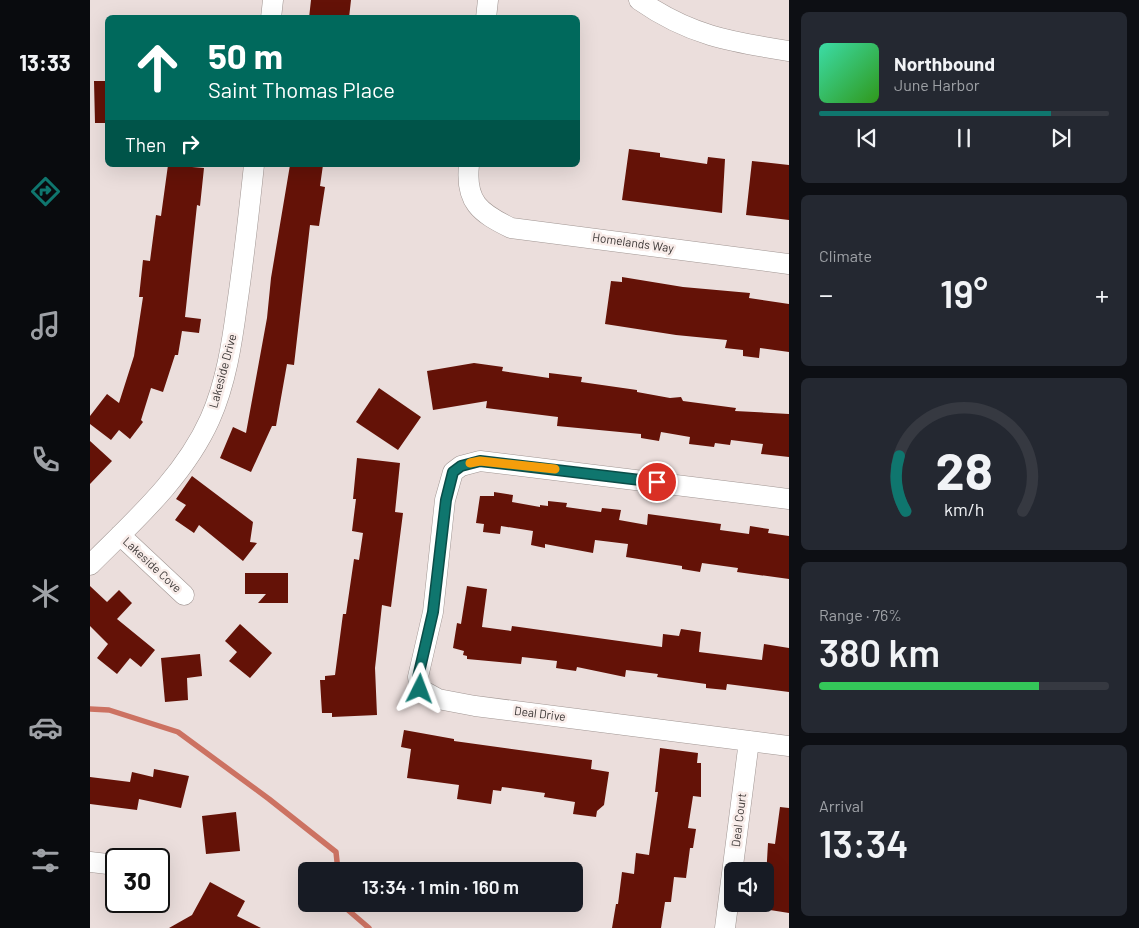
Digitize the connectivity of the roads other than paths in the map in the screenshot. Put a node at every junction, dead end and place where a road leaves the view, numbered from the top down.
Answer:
1 (273, 0) edge
2 (488, 0) edge
3 (639, 0) edge
4 (271, 15) edge
5 (486, 15) edge
6 (789, 51) edge
7 (254, 167) edge
8 (470, 167) edge
9 (789, 264) edge
10 (789, 499) edge
11 (120, 535) junction
12 (90, 565) edge
13 (184, 595) dead end
14 (749, 741) junction
15 (789, 746) edge
16 (90, 862) edge
17 (105, 864) edge
18 (725, 928) edge

1 - 4 street
2 - 5 street
3 - 6 street
7 - 11 street, Lakeside Drive
8 - 9 street, Homelands Way
10 - 14 street, Deal Drive
11 - 12 street, Lakeside Drive
11 - 13 street, Lakeside Cove
14 - 15 street, Deal Drive
14 - 18 street, Deal Court
16 - 17 street

